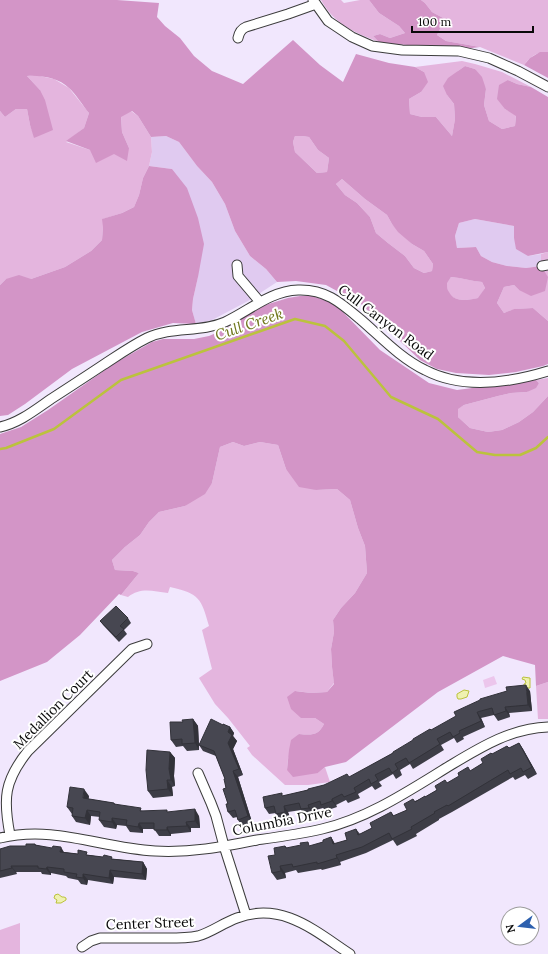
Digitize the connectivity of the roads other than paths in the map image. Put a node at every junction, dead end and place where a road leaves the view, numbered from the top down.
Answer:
1 (315, 2) edge
2 (238, 38) dead end
3 (548, 87) edge
4 (237, 265) dead end
5 (260, 302) junction
6 (548, 371) edge
7 (0, 427) edge
8 (147, 644) dead end
9 (548, 727) edge
10 (198, 773) dead end
11 (10, 835) junction
12 (0, 838) edge
13 (224, 846) junction
14 (246, 915) junction
15 (82, 947) dead end
16 (350, 954) edge

1 - 2 street
1 - 3 street
4 - 5 street
5 - 6 street, Cull Canyon Road
5 - 7 street, Cull Canyon Road
8 - 11 street, Medallion Court
9 - 13 street, Columbia Drive
10 - 13 street
11 - 12 street, Columbia Drive
11 - 13 street, Columbia Drive
13 - 14 street
14 - 15 street, Center Street
14 - 16 street, Center Street

